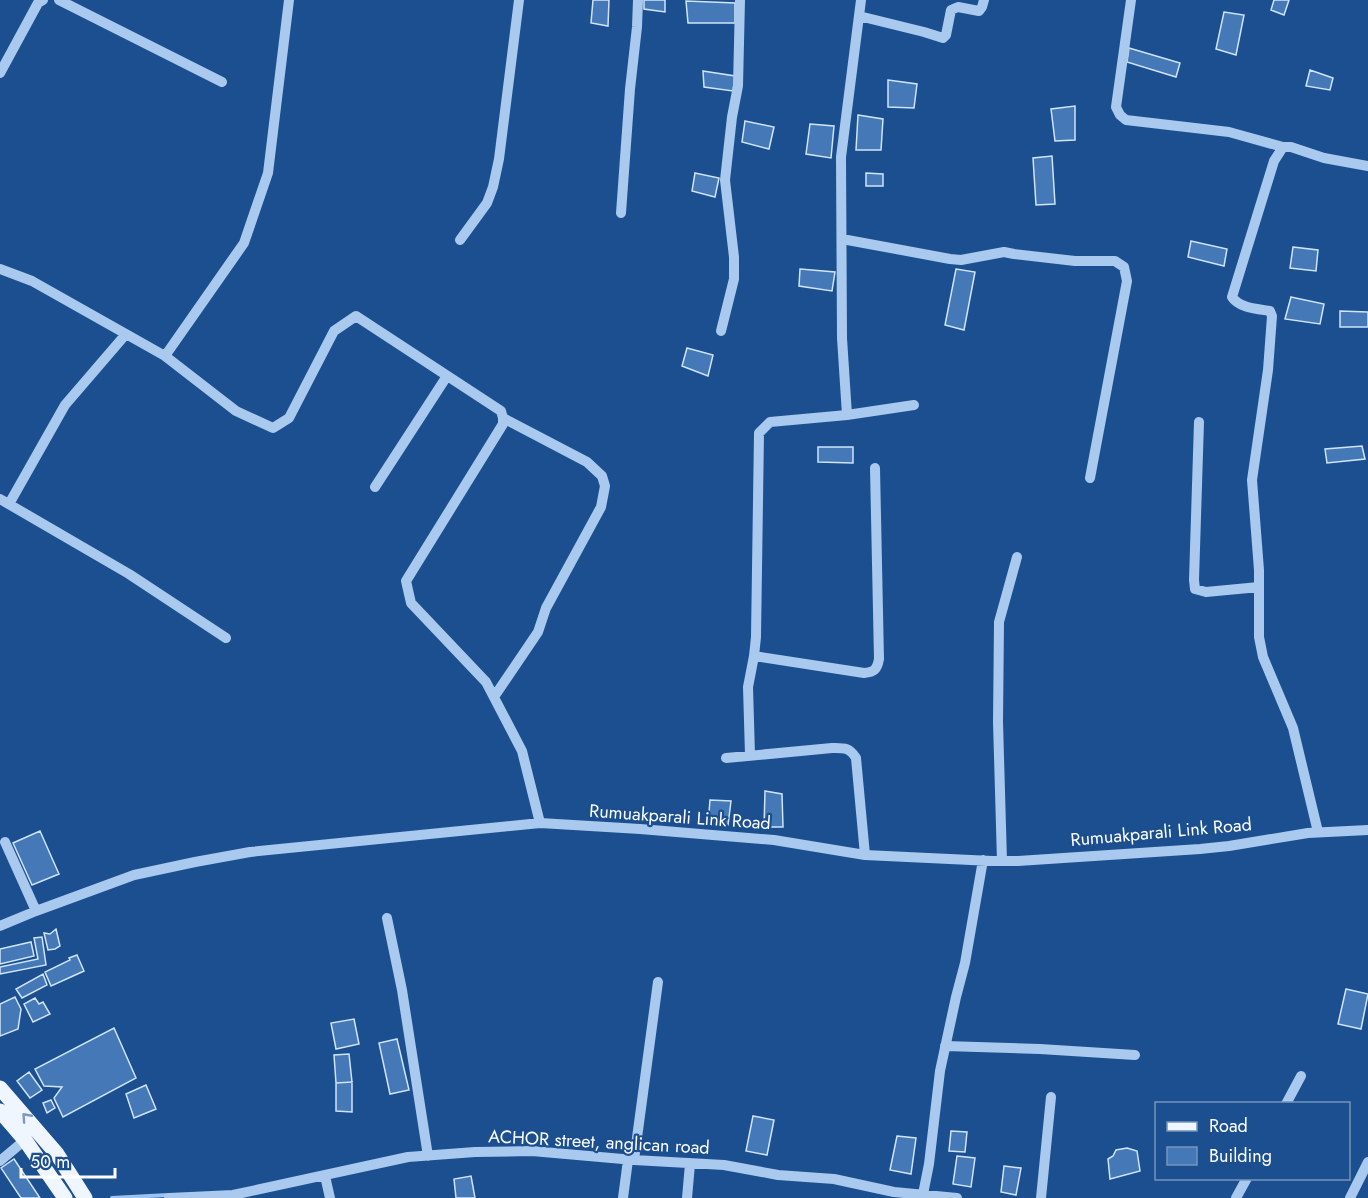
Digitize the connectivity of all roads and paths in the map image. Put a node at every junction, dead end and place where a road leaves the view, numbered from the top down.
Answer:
1 (43, 0) edge
2 (59, 0) edge
3 (289, 0) edge
4 (519, 0) edge
5 (638, 0) edge
6 (740, 0) edge
7 (861, 0) edge
8 (984, 0) edge
9 (1131, 0) edge
10 (859, 16) junction
11 (0, 73) edge
12 (222, 82) dead end
13 (1283, 147) junction
14 (1368, 166) edge
15 (621, 213) dead end
16 (842, 239) junction
17 (460, 240) dead end
18 (0, 269) edge
19 (722, 331) dead end
20 (126, 334) junction
21 (165, 356) junction
22 (447, 376) junction
23 (914, 405) dead end
24 (847, 415) junction
25 (503, 418) junction
26 (1199, 422) dead end
27 (875, 468) dead end
28 (1090, 478) dead end
29 (375, 487) dead end
30 (4, 502) edge
31 (1017, 557) dead end
32 (1259, 587) junction
33 (226, 638) dead end
34 (754, 656) junction
35 (494, 698) junction
36 (750, 755) junction
37 (726, 758) dead end
38 (540, 824) junction
39 (1368, 830) edge
40 (1318, 832) junction
41 (5, 842) dead end
42 (865, 855) junction
43 (983, 860) junction
44 (1002, 861) junction
45 (36, 911) junction
46 (387, 918) dead end
47 (0, 926) edge
48 (658, 982) dead end
49 (945, 1046) junction
50 (1135, 1054) dead end
51 (1301, 1076) dead end
52 (0, 1088) edge
53 (1051, 1097) dead end
54 (1287, 1102) edge
55 (0, 1111) edge
56 (25, 1140) junction
57 (428, 1156) junction
58 (631, 1160) junction
59 (0, 1161) edge
60 (1368, 1162) edge
61 (690, 1164) junction
62 (325, 1176) junction
63 (1246, 1180) edge
64 (922, 1194) junction
65 (65, 1198) edge
66 (85, 1198) edge
67 (169, 1198) edge
68 (330, 1198) edge
69 (623, 1198) edge
70 (687, 1198) edge
71 (957, 1198) edge
72 (1041, 1198) edge
73 (1236, 1198) edge
74 (1350, 1198) edge

1 - 11 street
2 - 12 street
3 - 21 street
4 - 17 street
5 - 15 street
6 - 19 street
7 - 10 street
8 - 10 street
9 - 13 street
10 - 16 street
13 - 14 street
13 - 32 street
16 - 24 street
16 - 28 street
18 - 20 street
20 - 21 street
20 - 30 street
21 - 22 street
22 - 25 street
22 - 29 street
23 - 24 street
24 - 34 street
25 - 35 street
25 - 35 street
26 - 32 street
27 - 34 street
30 - 33 street
31 - 44 street
32 - 40 street
34 - 36 street
35 - 38 street
36 - 37 street
36 - 42 street
38 - 42 street, Rumuakparali Link Road
38 - 45 street, Rumuakparali Link Road
39 - 40 street, Rumuakparali Link Road
40 - 44 street, Rumuakparali Link Road
41 - 45 street
42 - 43 street, Rumuakparali Link Road
43 - 44 street, Rumuakparali Link Road
43 - 49 street
45 - 47 street, Rumuakparali Link Road
46 - 57 street
48 - 58 street
49 - 50 street
49 - 64 street
51 - 54 street
66 -> 52 main road
53 - 72 street
55 - 56 main road
56 - 59 street
56 - 65 main road
57 - 58 street, ACHOR street, anglican road
57 - 62 street, ACHOR street, anglican road
58 - 61 street, ACHOR street, anglican road
58 - 69 street
60 - 74 street
61 - 64 street, ACHOR street, anglican road
61 - 70 street
62 - 67 street, ACHOR street, anglican road
62 - 68 street
63 - 73 street
64 - 71 street, ACHOR street, anglican road

